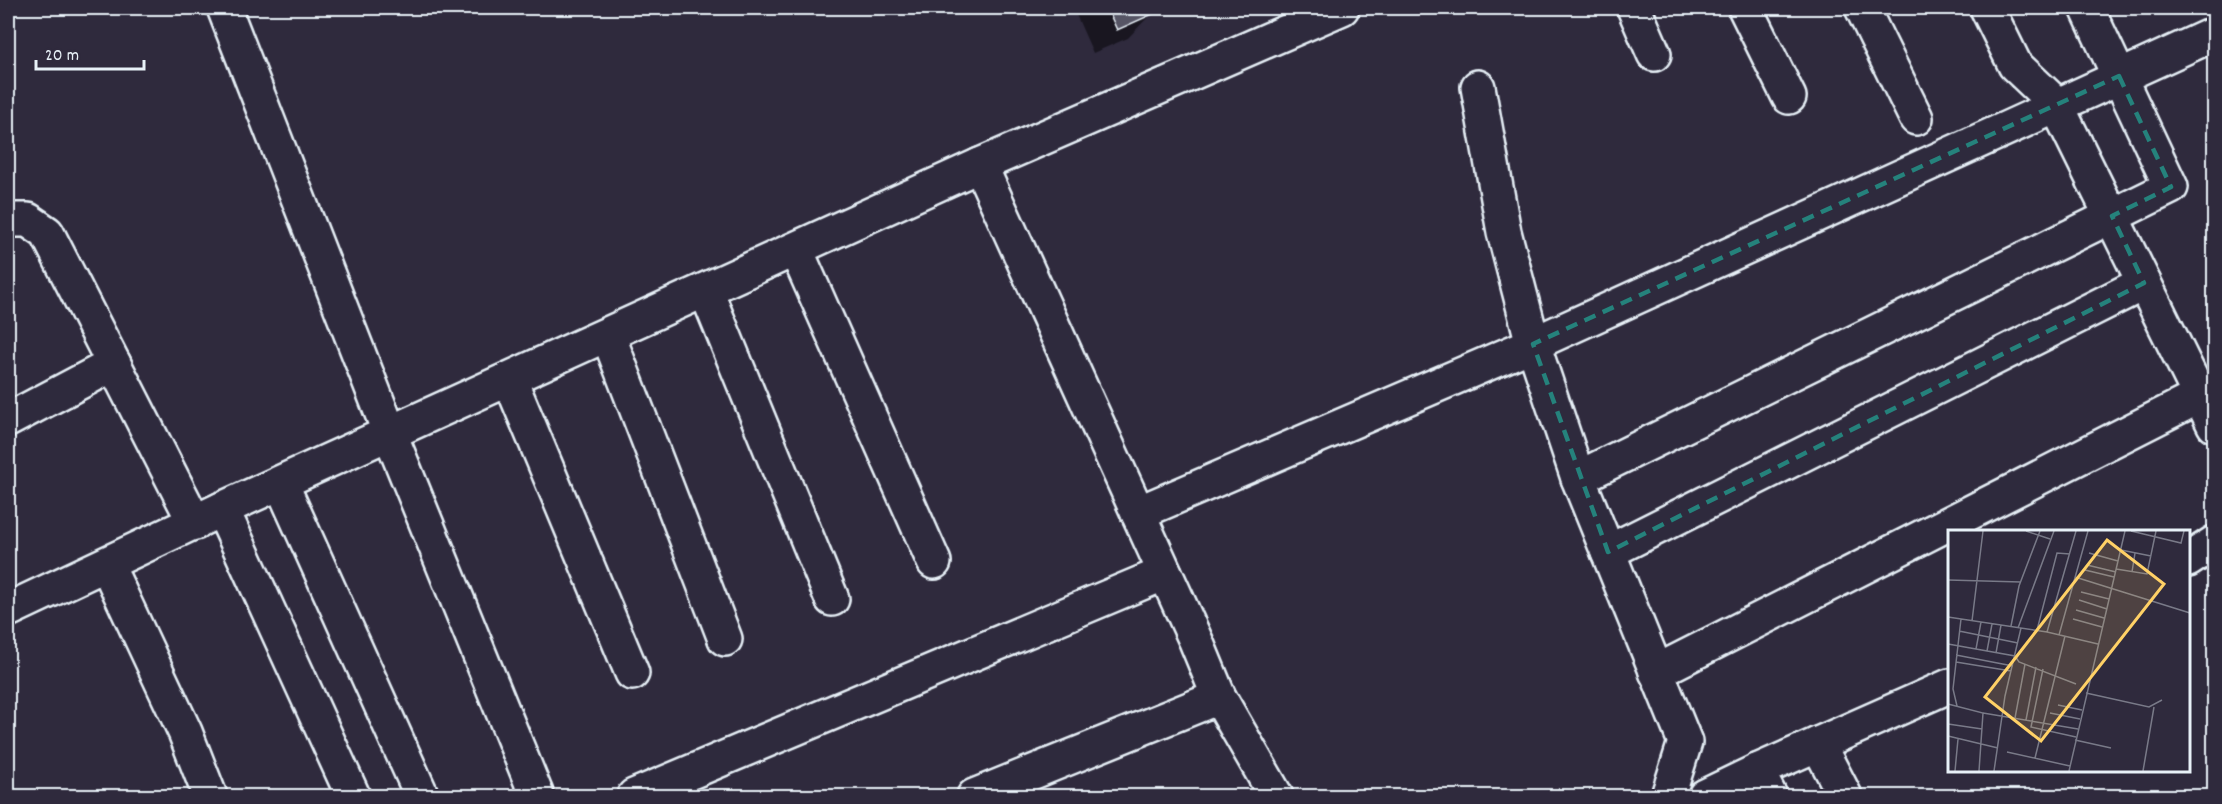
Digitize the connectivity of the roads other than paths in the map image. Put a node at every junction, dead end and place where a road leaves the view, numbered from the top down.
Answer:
1 (224, 8) edge
2 (1342, 8) edge
3 (1634, 8) edge
4 (1745, 8) edge
5 (1862, 8) edge
6 (1987, 8) edge
7 (2087, 8) edge
8 (2214, 34) edge
9 (1654, 54) dead end
10 (2119, 76) junction
11 (1478, 87) dead end
12 (1789, 97) dead end
13 (2056, 104) junction
14 (1916, 118) dead end
15 (980, 165) junction
16 (2112, 216) junction
17 (8, 220) edge
18 (796, 250) junction
19 (2144, 283) junction
20 (706, 291) junction
21 (609, 335) junction
22 (1533, 344) junction
23 (114, 364) junction
24 (510, 380) junction
25 (2199, 396) junction
26 (8, 420) edge
27 (2214, 425) edge
28 (390, 434) junction
29 (1578, 478) junction
30 (281, 483) junction
31 (1138, 513) junction
32 (208, 516) junction
33 (2214, 543) edge
34 (1608, 552) junction
35 (2189, 559) edge
36 (934, 562) dead end
37 (107, 565) junction
38 (1166, 573) junction
39 (832, 599) dead end
40 (8, 610) edge
41 (725, 639) dead end
42 (1656, 672) junction
43 (632, 673) dead end
44 (1948, 686) edge
45 (1219, 698) junction
46 (1818, 744) junction
47 (1764, 784) edge
48 (421, 794) dead end
49 (210, 796) edge
50 (353, 796) edge
51 (537, 796) edge
52 (634, 796) edge
53 (974, 796) edge
54 (1276, 796) edge
55 (1668, 796) edge
56 (1705, 796) edge
57 (1845, 796) edge

1 - 28 street
2 - 15 street
3 - 9 street
4 - 12 street
5 - 14 street
6 - 13 street
7 - 10 street
8 - 10 street
10 - 13 street
10 - 16 street
11 - 22 street
13 - 16 street
13 - 22 street
15 - 18 street
15 - 31 street
16 - 19 street
16 - 29 street
17 - 23 street
18 - 20 street
18 - 36 street
19 - 25 street
19 - 34 street
20 - 21 street
20 - 39 street
21 - 24 street
21 - 41 street
22 - 29 street
22 - 31 street
23 - 26 street
23 - 32 street
24 - 28 street
24 - 43 street
25 - 27 street
25 - 42 street
28 - 30 street
28 - 51 street
29 - 34 street
30 - 32 street
30 - 48 street
31 - 38 street
32 - 37 street
32 - 50 street
33 - 35 street
34 - 42 street
37 - 40 street
37 - 49 street
38 - 45 street
38 - 52 street
42 - 55 street
44 - 46 street
45 - 53 street
45 - 54 street
46 - 47 street
46 - 57 street
47 - 56 street

